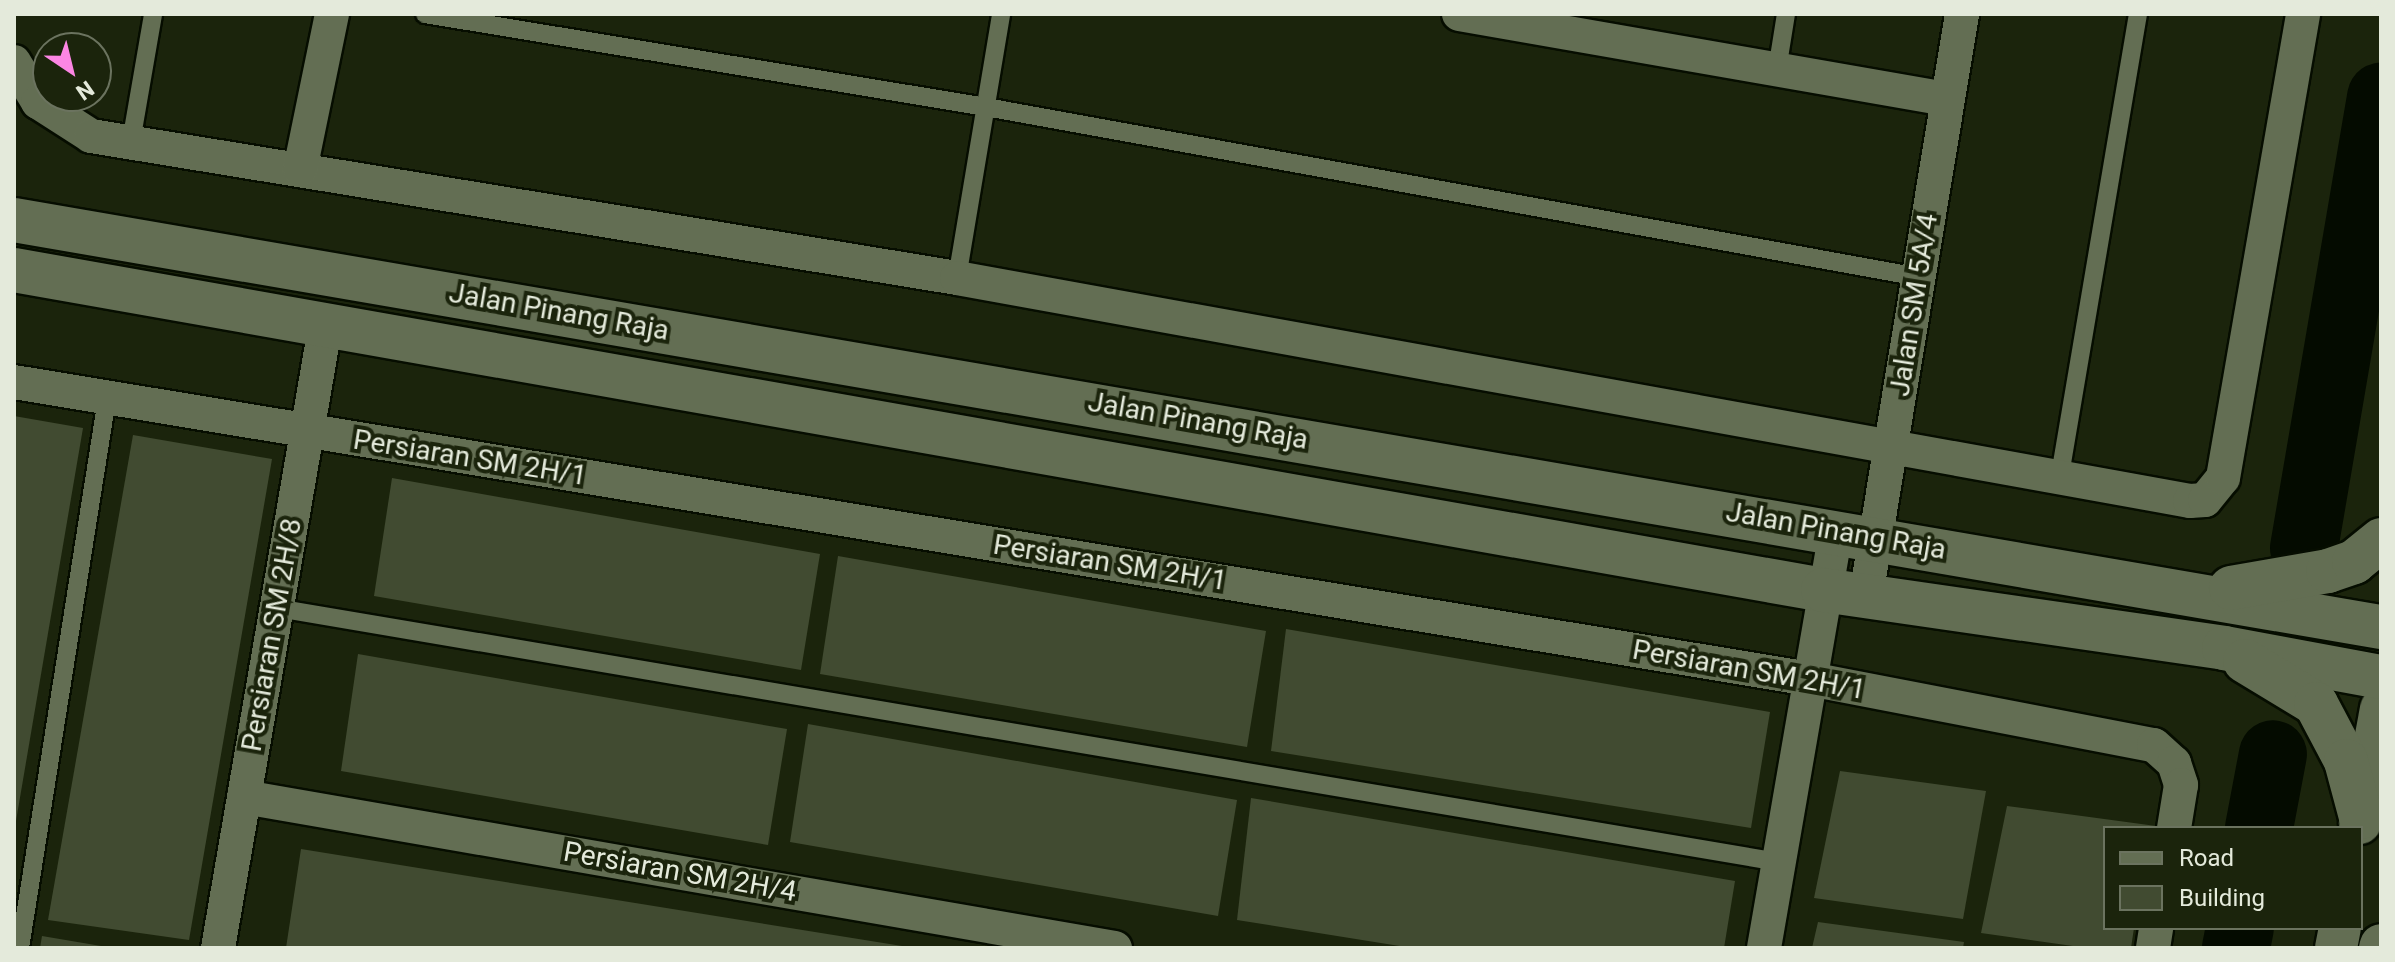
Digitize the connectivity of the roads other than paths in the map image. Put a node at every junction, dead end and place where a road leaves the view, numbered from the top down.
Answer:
1 (153, 14) edge
2 (332, 14) edge
3 (425, 14) edge
4 (1001, 14) edge
5 (1459, 14) edge
6 (1786, 14) edge
7 (1962, 14) edge
8 (2138, 14) edge
9 (2303, 14) edge
10 (1598, 26) edge
11 (14, 62) edge
12 (1777, 70) junction
13 (1948, 99) junction
14 (986, 107) junction
15 (131, 142) junction
16 (300, 170) junction
17 (24, 215) edge
18 (19, 274) edge
19 (1919, 277) junction
20 (957, 278) junction
21 (326, 322) junction
22 (14, 382) edge
23 (107, 399) junction
24 (307, 431) junction
25 (1891, 446) junction
26 (2060, 475) junction
27 (1856, 534) junction
28 (2381, 540) edge
29 (1823, 590) junction
30 (2197, 593) junction
31 (1866, 596) junction
32 (277, 608) junction
33 (2381, 627) edge
34 (2224, 648) junction
35 (2381, 677) edge
36 (1810, 679) junction
37 (2381, 709) edge
38 (244, 797) junction
39 (2360, 822) edge
40 (2174, 826) edge
41 (1778, 862) junction
42 (20, 948) edge
43 (218, 948) edge
44 (1115, 948) edge
45 (1764, 948) edge

1 - 15 lane
2 - 16 street
3 - 14 lane
4 - 14 lane
5 - 10 street
6 - 12 lane
7 - 13 street, Jalan SM 5A/4
8 - 26 lane
9 - 26 street
10 - 12 street
11 - 15 street
12 - 13 street
13 - 19 street, Jalan SM 5A/4
14 - 19 lane
14 - 20 lane
15 - 16 street
16 - 20 street
17 - 27 main road, Jalan Pinang Raja
18 - 21 main road
19 - 25 street, Jalan SM 5A/4
20 - 25 street
21 - 24 street, Persiaran SM 2H/8
21 - 29 main road
22 - 23 street, Persiaran SM 2H/1
23 - 24 street, Persiaran SM 2H/1
23 - 42 lane
24 - 32 street, Persiaran SM 2H/8
24 - 36 street, Persiaran SM 2H/1
25 - 26 street
25 - 27 street, Jalan SM 5A/4
27 - 29 street
27 - 30 main road, Jalan Pinang Raja
27 - 31 street, Jalan SM 5A/4
28 - 30 main road
29 - 31 main road
29 - 36 street
30 - 33 main road, Jalan Pinang Raja
31 - 34 main road
32 - 38 street, Persiaran SM 2H/8
32 - 41 lane
34 - 35 main road
34 - 39 main road
36 - 40 street, Persiaran SM 2H/1
36 - 41 street
37 - 39 street
38 - 43 street, Persiaran SM 2H/8
38 - 44 street, Persiaran SM 2H/4
41 - 45 street

